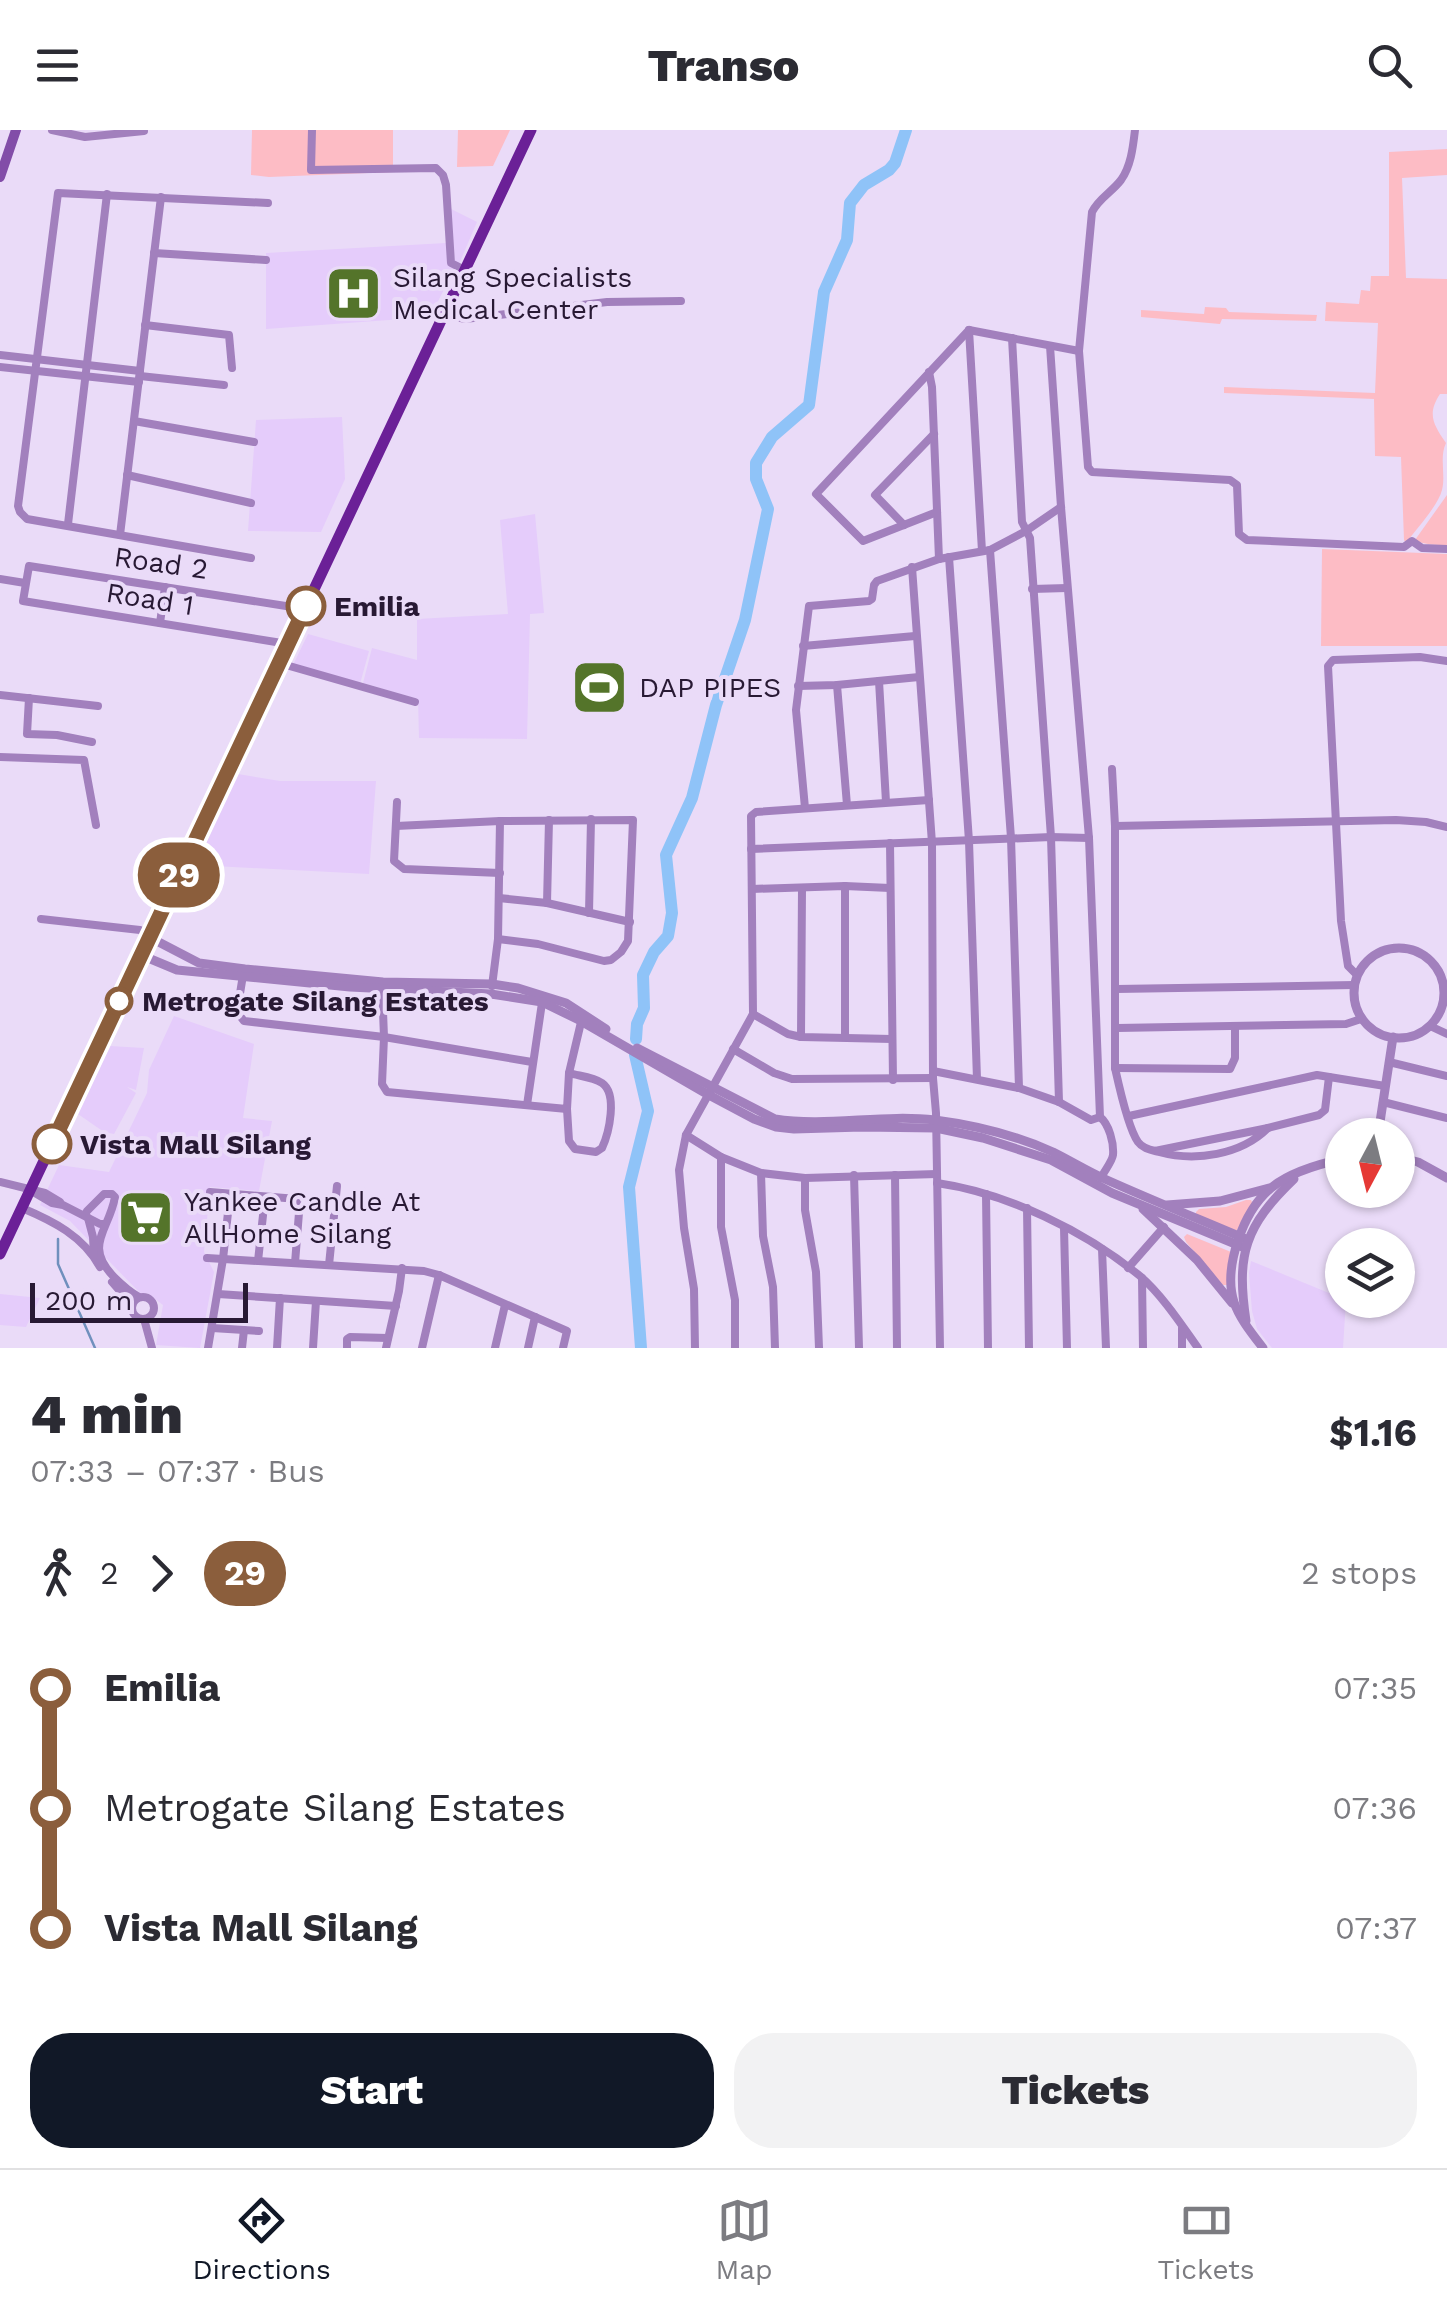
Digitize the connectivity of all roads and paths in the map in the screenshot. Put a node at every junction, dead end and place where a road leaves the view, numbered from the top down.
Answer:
1 (16, 130) edge
2 (52, 130) edge
3 (312, 130) edge
4 (530, 130) edge
5 (1135, 130) edge
6 (144, 131) edge
7 (0, 177) edge
8 (107, 194) junction
9 (161, 198) junction
10 (268, 203) dead end
11 (154, 252) junction
12 (266, 260) dead end
13 (465, 270) junction
14 (681, 301) dead end
15 (446, 309) junction
16 (146, 326) junction
17 (968, 330) junction
18 (1012, 338) junction
19 (1050, 346) junction
20 (1079, 351) junction
21 (0, 356) edge
22 (37, 360) junction
23 (87, 365) junction
24 (0, 366) edge
25 (232, 368) dead end
26 (35, 370) junction
27 (929, 372) junction
28 (86, 376) junction
29 (140, 377) junction
30 (224, 385) dead end
31 (134, 421) junction
32 (934, 434) junction
33 (254, 442) dead end
34 (128, 475) junction
35 (250, 503) dead end
36 (1060, 508) junction
37 (938, 512) junction
38 (68, 524) junction
39 (904, 524) junction
40 (1026, 532) junction
41 (120, 535) junction
42 (1447, 549) edge
43 (986, 550) junction
44 (250, 558) dead end
45 (944, 558) junction
46 (912, 567) junction
47 (0, 579) edge
48 (26, 583) junction
49 (165, 586) junction
50 (1067, 588) junction
51 (1032, 589) junction
52 (304, 608) junction
53 (160, 623) junction
54 (915, 636) junction
55 (288, 644) junction
56 (803, 646) junction
57 (1447, 660) edge
58 (279, 663) junction
59 (918, 678) junction
60 (879, 681) junction
61 (837, 685) junction
62 (798, 686) junction
63 (0, 694) edge
64 (29, 698) junction
65 (415, 702) dead end
66 (98, 706) dead end
67 (92, 742) dead end
68 (0, 758) edge
69 (1112, 769) dead end
70 (929, 800) junction
71 (398, 802) dead end
72 (886, 802) junction
73 (847, 805) junction
74 (804, 808) junction
75 (591, 819) junction
76 (500, 820) junction
77 (549, 820) junction
78 (1336, 822) junction
79 (96, 825) dead end
80 (396, 826) junction
81 (1116, 826) junction
82 (1447, 827) edge
83 (1051, 836) junction
84 (1011, 838) junction
85 (1089, 838) junction
86 (969, 840) junction
87 (890, 843) junction
88 (932, 843) junction
89 (751, 850) junction
90 (500, 873) junction
91 (845, 886) junction
92 (802, 888) junction
93 (890, 888) junction
94 (752, 890) junction
95 (499, 898) junction
96 (547, 903) junction
97 (589, 913) junction
98 (41, 918) dead end
99 (630, 922) junction
100 (149, 938) junction
101 (498, 939) junction
102 (1094, 952) junction
103 (1116, 952) junction
104 (141, 955) junction
105 (1442, 965) edge
106 (244, 974) junction
107 (1355, 980) junction
108 (382, 986) junction
109 (492, 989) junction
110 (1116, 990) junction
111 (543, 998) junction
112 (753, 1014) junction
113 (582, 1017) junction
114 (1362, 1018) junction
115 (1235, 1026) junction
116 (1430, 1026) junction
117 (1117, 1028) junction
118 (1447, 1034) edge
119 (384, 1037) junction
120 (801, 1038) junction
121 (845, 1038) junction
122 (1393, 1038) junction
123 (892, 1039) junction
124 (733, 1048) junction
125 (532, 1062) junction
126 (1389, 1062) junction
127 (1115, 1068) junction
128 (569, 1073) junction
129 (933, 1075) junction
130 (1447, 1076) edge
131 (1329, 1077) junction
132 (976, 1079) junction
133 (894, 1080) junction
134 (1386, 1086) junction
135 (1019, 1088) junction
136 (709, 1090) junction
137 (1060, 1102) junction
138 (1383, 1102) junction
139 (527, 1105) junction
140 (567, 1109) junction
141 (1100, 1116) junction
142 (1128, 1116) junction
143 (1381, 1118) edge
144 (1447, 1118) edge
145 (936, 1124) junction
146 (1268, 1128) junction
147 (686, 1135) junction
148 (1155, 1151) junction
149 (721, 1157) junction
150 (1415, 1161) edge
151 (1325, 1165) edge
152 (760, 1173) junction
153 (1300, 1173) junction
154 (854, 1175) junction
155 (896, 1175) junction
156 (805, 1178) junction
157 (937, 1178) junction
158 (1101, 1178) junction
159 (1447, 1178) edge
160 (0, 1182) edge
161 (337, 1186) dead end
162 (1272, 1187) junction
163 (30, 1190) junction
164 (210, 1192) dead end
165 (230, 1194) junction
166 (986, 1194) junction
167 (265, 1197) junction
168 (300, 1200) junction
169 (335, 1202) junction
170 (1137, 1204) junction
171 (1162, 1205) junction
172 (22, 1208) junction
173 (1027, 1208) junction
174 (87, 1217) junction
175 (104, 1224) junction
176 (1064, 1228) junction
177 (1164, 1228) junction
178 (1242, 1242) junction
179 (1102, 1249) junction
180 (0, 1254) edge
181 (94, 1256) junction
182 (207, 1258) dead end
183 (223, 1259) junction
184 (258, 1261) junction
185 (295, 1263) junction
186 (330, 1265) junction
187 (402, 1268) junction
188 (1128, 1268) junction
189 (439, 1275) junction
190 (1142, 1278) junction
191 (218, 1294) junction
192 (139, 1297) junction
193 (280, 1298) junction
194 (316, 1300) junction
195 (132, 1305) junction
196 (504, 1305) junction
197 (396, 1306) junction
198 (1235, 1307) junction
199 (536, 1318) junction
200 (144, 1319) junction
201 (1247, 1324) junction
202 (1182, 1325) junction
203 (212, 1328) junction
204 (244, 1330) junction
205 (259, 1331) dead end
206 (387, 1343) edge
207 (152, 1348) edge
208 (208, 1348) edge
209 (242, 1348) edge
210 (277, 1348) edge
211 (313, 1348) edge
212 (347, 1348) edge
213 (422, 1348) edge
214 (495, 1348) edge
215 (528, 1348) edge
216 (563, 1348) edge
217 (695, 1348) edge
218 (735, 1348) edge
219 (775, 1348) edge
220 (819, 1348) edge
221 (859, 1348) edge
222 (898, 1348) edge
223 (940, 1348) edge
224 (988, 1348) edge
225 (1029, 1348) edge
226 (1067, 1348) edge
227 (1106, 1348) edge
228 (1144, 1348) edge
229 (1182, 1348) edge
230 (1198, 1348) edge
231 (1263, 1348) edge

1 - 7 main road
2 - 6 street
3 - 13 street
4 - 13 main road
5 - 20 street
8 - 9 street
8 - 22 street
8 - 23 street
9 - 10 street
9 - 11 street
11 - 12 street
11 - 16 street
13 - 15 main road
14 - 15 street
15 - 52 main road
16 - 25 street
16 - 29 street
17 - 18 street
17 - 27 street
17 - 43 street
18 - 19 street
18 - 40 street
19 - 20 street
19 - 36 street
20 - 42 street
21 - 22 street
22 - 23 street
22 - 26 street
23 - 28 street
23 - 29 street
24 - 26 street
26 - 28 street
26 - 38 street
27 - 32 street
27 - 39 street
28 - 29 street
28 - 38 street
29 - 30 street
29 - 31 street
31 - 33 street
31 - 34 street
32 - 37 street
32 - 39 street
34 - 35 street
34 - 41 street
36 - 40 street
36 - 50 street
37 - 39 street
37 - 45 street
38 - 41 street
40 - 43 street
40 - 51 street
41 - 44 street
43 - 45 street
43 - 84 street
45 - 46 street
45 - 86 street
46 - 54 street
46 - 56 street
47 - 48 street
48 - 49 street, Road 2
48 - 53 street, Road 1
49 - 52 street, Road 2
49 - 53 street
50 - 51 street
50 - 85 street
51 - 83 street
52 - 55 main road
53 - 55 street, Road 1
54 - 56 street
54 - 59 street
55 - 58 main road
56 - 62 street
57 - 78 street
58 - 65 street
58 - 100 main road
59 - 60 street
59 - 70 street
60 - 61 street
60 - 72 street
61 - 62 street
61 - 73 street
62 - 74 street
63 - 64 street
64 - 66 street
64 - 67 street
68 - 79 street
69 - 81 street
70 - 72 street
70 - 88 street
71 - 80 street
72 - 73 street
73 - 74 street
74 - 89 street
75 - 77 street
75 - 97 street
75 - 99 street
76 - 77 street
76 - 80 street
76 - 90 street
77 - 96 street
78 - 81 street
78 - 82 street
78 - 107 street
80 - 90 street
81 - 103 street
83 - 84 street
83 - 85 street
83 - 137 street
84 - 86 street
84 - 135 street
85 - 102 street
86 - 88 street
86 - 132 street
87 - 88 street
87 - 89 street
87 - 93 street
88 - 129 street
89 - 94 street
90 - 95 street
91 - 92 street
91 - 93 street
91 - 121 street
92 - 94 street
92 - 120 street
93 - 123 street
94 - 112 street
95 - 96 street
95 - 101 street
96 - 97 street
97 - 99 street
98 - 100 street
99 - 101 street
100 - 104 main road
100 - 106 street
101 - 109 street
102 - 103 street
102 - 141 street
103 - 110 street
104 - 106 street
104 - 163 main road
105 - 107 street
105 - 116 street
106 - 108 street
106 - 119 street
107 - 110 street
107 - 114 street
108 - 109 street
108 - 119 street
109 - 111 street
110 - 117 street
111 - 113 street
111 - 125 street
112 - 120 street
112 - 124 street
113 - 128 street
113 - 136 street
114 - 115 street
114 - 122 street
115 - 117 street
115 - 127 street
116 - 118 street
116 - 122 street
117 - 127 street
119 - 125 street
119 - 139 street
120 - 121 street
121 - 123 street
122 - 126 street
123 - 133 street
124 - 133 street
124 - 136 street
125 - 139 street
126 - 130 street
126 - 134 street
127 - 142 street
128 - 140 street
128 - 140 street
129 - 132 street
129 - 133 street
129 - 145 street
131 - 134 street
131 - 142 street
131 - 146 street
132 - 135 street
134 - 138 street
135 - 137 street
136 - 145 street
136 - 147 street
137 - 141 street
138 - 143 street
138 - 144 street
139 - 140 street
141 - 158 street
142 - 148 street
145 - 157 street
145 - 158 street
145 - 170 street
146 - 148 street
146 - 148 street
147 - 149 street
147 - 217 street
149 - 152 street
149 - 218 street
150 - 159 street
151 - 153 street
152 - 156 street
152 - 219 street
153 - 162 street
153 - 178 street
154 - 155 street
154 - 156 street
154 - 221 street
155 - 157 street
155 - 222 street
156 - 220 street
157 - 166 street
157 - 223 street
158 - 171 street
160 - 163 street
161 - 169 street
162 - 171 street
162 - 178 street
163 - 172 main road
163 - 174 street
164 - 165 street
165 - 167 street
165 - 183 street
166 - 173 street
166 - 224 street
167 - 168 street
167 - 184 street
168 - 169 street
168 - 185 street
169 - 186 street
170 - 177 street
170 - 178 street
171 - 178 street
172 - 180 main road
172 - 181 street
173 - 176 street
173 - 225 street
174 - 175 street
174 - 175 street
174 - 181 street
175 - 192 street
176 - 179 street
176 - 226 street
177 - 188 street
177 - 198 street
178 - 198 street
178 - 201 street
179 - 188 street
179 - 227 street
181 - 195 street
182 - 183 street
183 - 184 street
183 - 191 street
184 - 185 street
185 - 186 street
186 - 187 street
187 - 189 street
187 - 197 street
188 - 190 street
189 - 196 street
189 - 213 street
190 - 202 street
190 - 228 street
191 - 193 street
191 - 203 street
192 - 195 street
192 - 200 street
193 - 194 street
193 - 210 street
194 - 197 street
194 - 211 street
195 - 200 street
196 - 199 street
196 - 214 street
197 - 206 street
198 - 201 street
199 - 215 street
199 - 216 street
200 - 207 street
201 - 231 street
202 - 229 street
202 - 230 street
203 - 204 street
203 - 208 street
204 - 205 street
204 - 209 street
206 - 212 street

